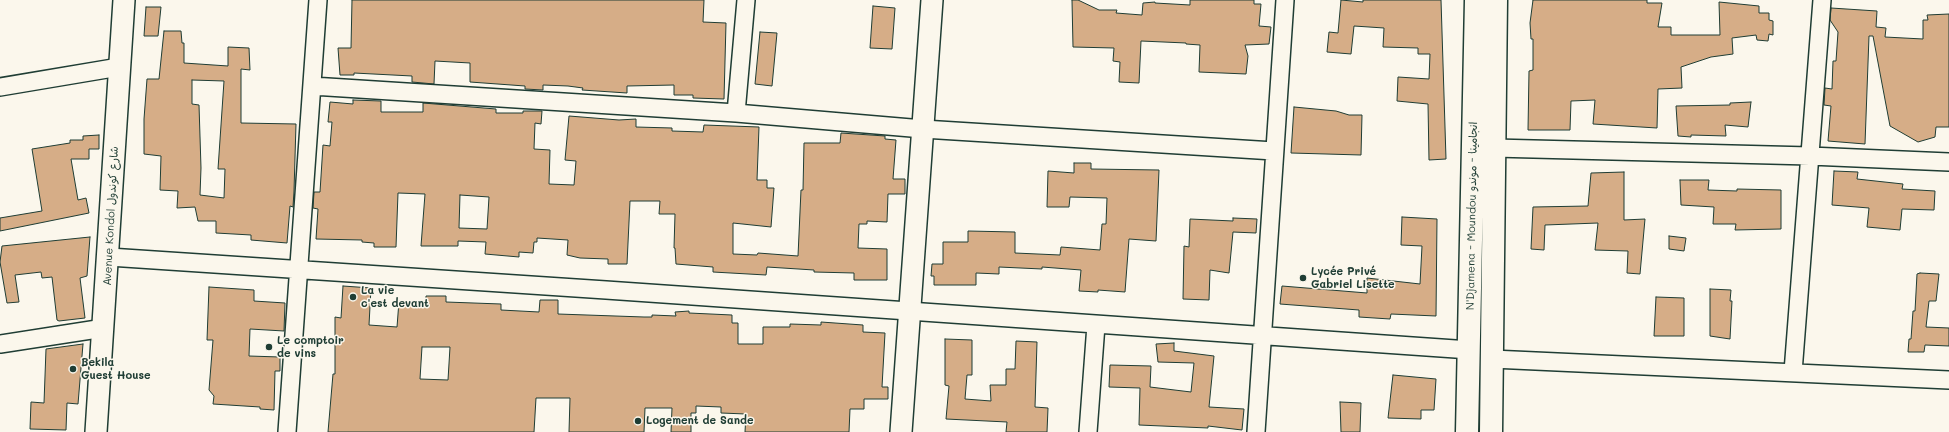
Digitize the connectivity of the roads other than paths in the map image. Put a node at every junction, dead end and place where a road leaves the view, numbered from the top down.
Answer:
1 (124, 0) edge
2 (318, 0) edge
3 (746, 0) edge
4 (932, 0) edge
5 (1285, 0) edge
6 (1476, 0) edge
7 (1496, 0) edge
8 (1822, 0) edge
9 (119, 67) junction
10 (312, 86) junction
11 (0, 87) edge
12 (736, 113) junction
13 (923, 129) junction
14 (1494, 148) junction
15 (1274, 151) junction
16 (1810, 156) junction
17 (1949, 162) edge
18 (109, 257) junction
19 (298, 270) junction
20 (909, 312) junction
21 (1096, 325) junction
22 (104, 328) junction
23 (1264, 335) junction
24 (0, 344) edge
25 (1470, 350) junction
26 (1492, 359) junction
27 (1793, 372) junction
28 (1949, 380) edge
29 (96, 432) edge
30 (287, 432) edge
31 (901, 432) edge
32 (1088, 432) edge
33 (1256, 432) edge
34 (1467, 432) edge
35 (1491, 432) edge

1 - 9 street, Avenue Kondol شارع كوندول
2 - 10 street
3 - 12 street
4 - 13 street
5 - 15 street
6 - 25 main road, N'Djamena - Moundou انجامينا - موندو
7 - 14 main road, N'Djamena - Moundou انجامينا - موندو
8 - 16 street
9 - 11 street
9 - 18 street, Avenue Kondol شارع كوندول
10 - 12 street
10 - 19 street
12 - 13 street
13 - 15 street
13 - 20 street
14 - 16 street
14 - 26 main road, N'Djamena - Moundou انجامينا - موندو
15 - 23 street
16 - 17 street
16 - 27 street
18 - 19 street
18 - 22 street, Avenue Kondol شارع كوندول
19 - 20 street
19 - 30 street
20 - 21 street
20 - 31 street
21 - 23 street
21 - 32 street
22 - 24 street
22 - 29 street, Avenue Kondol شارع كوندول
23 - 25 street
23 - 33 street
25 - 34 main road, N'Djamena - Moundou انجامينا - موندو
26 - 27 street
26 - 35 main road, N'Djamena - Moundou انجامينا - موندو
27 - 28 street

